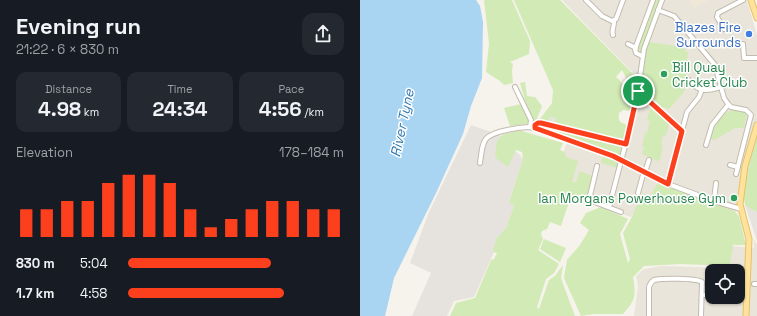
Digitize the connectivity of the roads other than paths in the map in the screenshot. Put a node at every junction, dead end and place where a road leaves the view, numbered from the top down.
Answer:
1 (586, 0) edge
2 (623, 0) edge
3 (653, 0) edge
4 (662, 0) edge
5 (743, 0) edge
6 (752, 0) edge
7 (658, 10) junction
8 (756, 17) edge
9 (614, 20) junction
10 (724, 29) dead end
11 (613, 35) dead end
12 (628, 44) dead end
13 (743, 44) dead end
14 (636, 48) junction
15 (642, 56) junction
16 (757, 58) edge
17 (687, 79) dead end
18 (515, 87) dead end
19 (722, 87) junction
20 (702, 89) junction
21 (638, 91) junction
22 (728, 105) junction
23 (530, 127) junction
24 (757, 127) edge
25 (535, 128) junction
26 (682, 129) junction
27 (705, 142) dead end
28 (626, 144) junction
29 (622, 160) junction
30 (649, 160) dead end
31 (480, 162) dead end
32 (730, 165) dead end
33 (597, 166) dead end
34 (738, 167) junction
35 (645, 172) junction
36 (736, 174) dead end
37 (716, 183) dead end
38 (668, 184) junction
39 (638, 193) dead end
40 (714, 201) junction
41 (608, 207) junction
42 (741, 209) junction
43 (620, 212) dead end
44 (702, 295) joint
45 (747, 296) joint
46 (649, 316) edge
47 (701, 316) edge
48 (747, 316) edge

1 - 9 street
2 - 9 street
3 - 14 street
4 - 7 street
5 - 10 street
6 - 8 main road
7 - 15 street
7 - 19 street
9 - 11 street
12 - 14 street
13 - 16 street
14 - 15 street
15 - 21 street
17 - 20 street
18 - 23 street
19 - 20 street
19 - 22 street
20 - 26 street
21 - 26 street
21 - 28 street
22 - 27 street
22 - 34 street
23 - 25 street
23 - 31 street
24 - 42 main road
25 - 28 street
25 - 29 street
26 - 38 street
28 - 29 street
29 - 35 street
29 - 41 street
30 - 35 street
32 - 34 street
33 - 41 street
34 - 36 street
35 - 38 street
35 - 39 street
37 - 40 street
38 - 40 street
40 - 42 street
41 - 43 street
42 - 45 main road
44 - 46 street
44 - 47 street
45 - 48 main road

